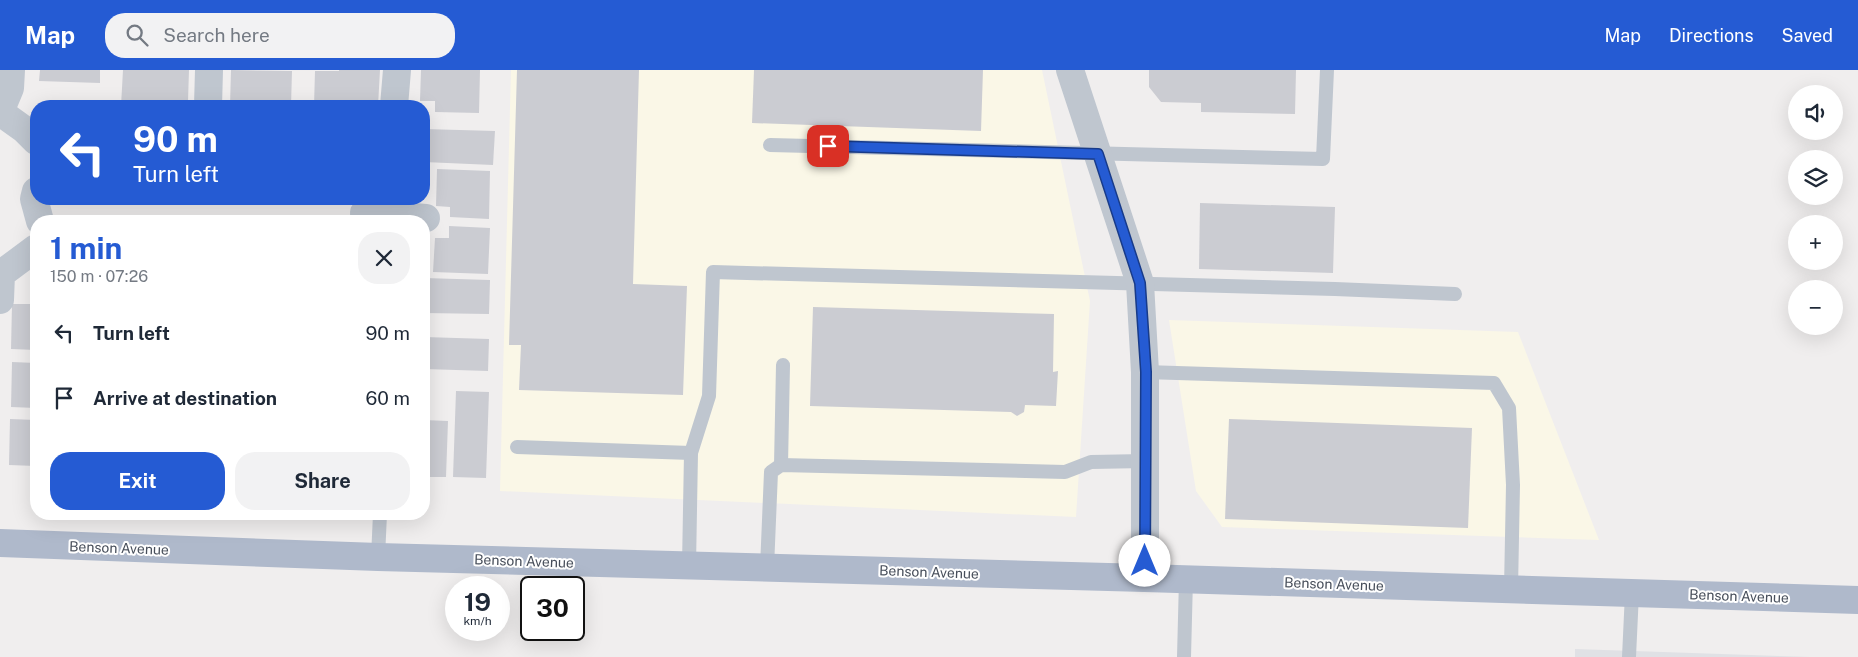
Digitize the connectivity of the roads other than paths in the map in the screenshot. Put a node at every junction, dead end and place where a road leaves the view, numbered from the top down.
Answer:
1 (11, 70) edge
2 (209, 70) edge
3 (397, 70) edge
4 (1070, 70) edge
5 (1326, 70) edge
6 (208, 100) edge
7 (394, 100) edge
8 (0, 112) edge
9 (30, 135) edge
10 (770, 145) dead end
11 (1098, 154) junction
12 (364, 211) edge
13 (399, 215) edge
14 (30, 252) edge
15 (1140, 283) junction
16 (1455, 294) dead end
17 (0, 300) edge
18 (783, 365) dead end
19 (1146, 372) junction
20 (518, 447) dead end
21 (691, 453) junction
22 (1145, 461) junction
23 (781, 466) junction
24 (380, 520) edge
25 (0, 543) edge
26 (378, 558) junction
27 (689, 566) junction
28 (767, 568) junction
29 (1145, 578) junction
30 (1186, 579) junction
31 (1511, 589) junction
32 (1632, 593) junction
33 (1858, 600) edge
34 (1184, 657) edge
35 (1630, 657) edge

1 - 8 street
2 - 6 street
3 - 7 street
4 - 11 street
5 - 11 lane
8 - 9 street
10 - 11 lane
11 - 15 street
12 - 13 street
14 - 17 street
15 - 16 lane
15 - 19 street
15 - 21 lane
18 - 23 lane
19 - 22 street
19 - 31 lane
20 - 21 lane
21 - 27 lane
22 - 23 lane
22 - 29 street
23 - 28 lane
24 - 26 lane
25 - 26 main road, Benson Avenue
26 - 27 main road, Benson Avenue
27 - 28 main road, Benson Avenue
28 - 29 main road, Benson Avenue
29 - 30 main road, Benson Avenue
30 - 31 main road, Benson Avenue
30 - 34 lane
31 - 32 main road, Benson Avenue
32 - 33 main road, Benson Avenue
32 - 35 lane

